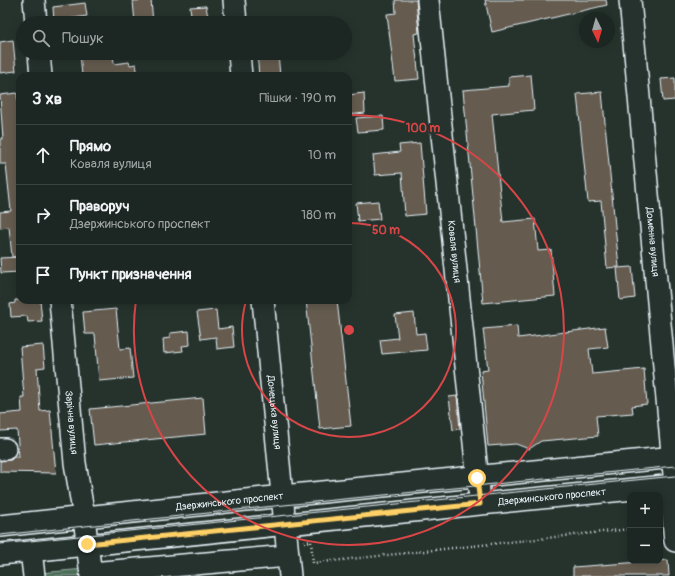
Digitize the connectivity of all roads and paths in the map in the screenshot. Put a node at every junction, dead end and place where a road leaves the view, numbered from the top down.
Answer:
1 (34, 0) edge
2 (234, 0) edge
3 (428, 0) edge
4 (630, 0) edge
5 (35, 16) edge
6 (235, 16) edge
7 (40, 60) edge
8 (240, 60) edge
9 (41, 72) edge
10 (241, 72) edge
11 (60, 304) edge
12 (263, 304) edge
13 (674, 457) edge
14 (477, 478) junction
15 (675, 485) edge
16 (283, 496) junction
17 (480, 504) junction
18 (84, 517) junction
19 (0, 526) edge
20 (627, 529) edge
21 (675, 541) edge
22 (87, 544) junction
23 (288, 550) edge
24 (31, 551) junction
25 (0, 554) edge
26 (91, 575) edge
27 (34, 576) edge

1 - 5 street
2 - 6 street
3 - 14 street, Коваля вулиця
4 - 13 street, Доменна вулиця
7 - 9 street
8 - 10 street
11 - 18 street, Зарічна вулиця
12 - 16 street, Донецька вулиця
13 - 14 street, Дзержинського проспект
13 - 15 street, Доменна вулиця
14 - 16 street, Дзержинського проспект
14 - 17 street, Коваля вулиця
15 - 17 street, Дзержинського проспект
15 - 21 street, Доменна вулиця
16 - 18 street, Дзержинського проспект
16 - 23 street, Донецька вулиця
17 - 23 street, Дзержинського проспект
18 - 19 street, Дзержинського проспект
18 - 22 street, Зарічна вулиця
20 - 23 path
22 - 23 street, Дзержинського проспект
22 - 24 street, Дзержинського проспект
22 - 26 street
23 - 26 street
24 - 25 street, Дзержинського проспект
24 - 27 street

